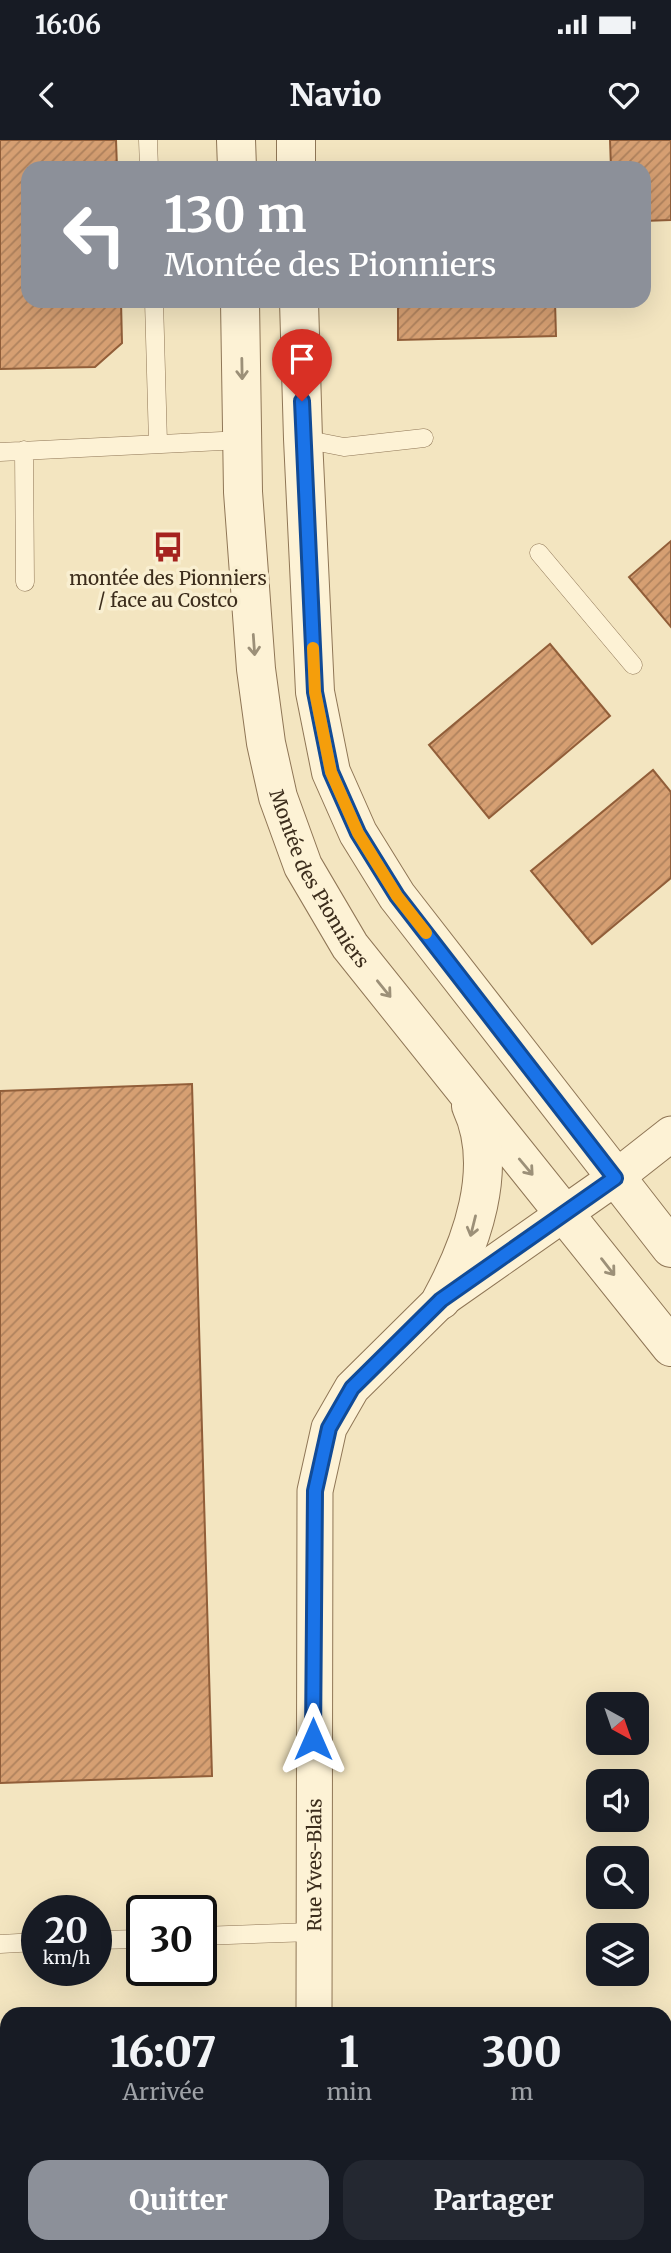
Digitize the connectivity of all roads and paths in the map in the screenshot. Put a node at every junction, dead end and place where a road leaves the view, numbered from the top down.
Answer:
1 (148, 140) edge
2 (236, 140) edge
3 (296, 140) edge
4 (149, 161) edge
5 (237, 161) edge
6 (296, 161) edge
7 (154, 308) edge
8 (240, 308) edge
9 (299, 308) edge
10 (424, 438) dead end
11 (303, 439) junction
12 (242, 440) junction
13 (158, 443) junction
14 (24, 450) junction
15 (0, 452) edge
16 (538, 553) dead end
17 (25, 582) dead end
18 (633, 665) dead end
19 (463, 1088) junction
20 (671, 1134) edge
21 (615, 1178) junction
22 (566, 1214) junction
23 (671, 1248) edge
24 (441, 1300) junction
25 (671, 1347) edge
26 (312, 1932) junction
27 (217, 1935) edge
28 (21, 1943) edge
29 (0, 1944) edge
30 (314, 2007) edge

1 - 4 lane
2 - 5 street
3 - 6 street
7 - 13 lane
8 -> 12 street, Montée des Pionniers
9 - 11 street
10 - 11 lane
11 - 12 street
11 - 21 street
12 - 13 lane
12 -> 19 street, Montée des Pionniers
13 - 14 lane
14 - 15 lane
14 - 17 lane
16 - 18 lane
19 -> 22 street, Montée des Pionniers
19 -> 24 street
20 - 21 street, Rue Yves-Blais
21 - 22 street, Rue Yves-Blais
21 - 23 street
22 - 24 street, Rue Yves-Blais
22 -> 25 street, Montée des Pionniers
24 - 26 street, Rue Yves-Blais
26 - 27 lane
26 - 30 street, Rue Yves-Blais
28 - 29 lane

